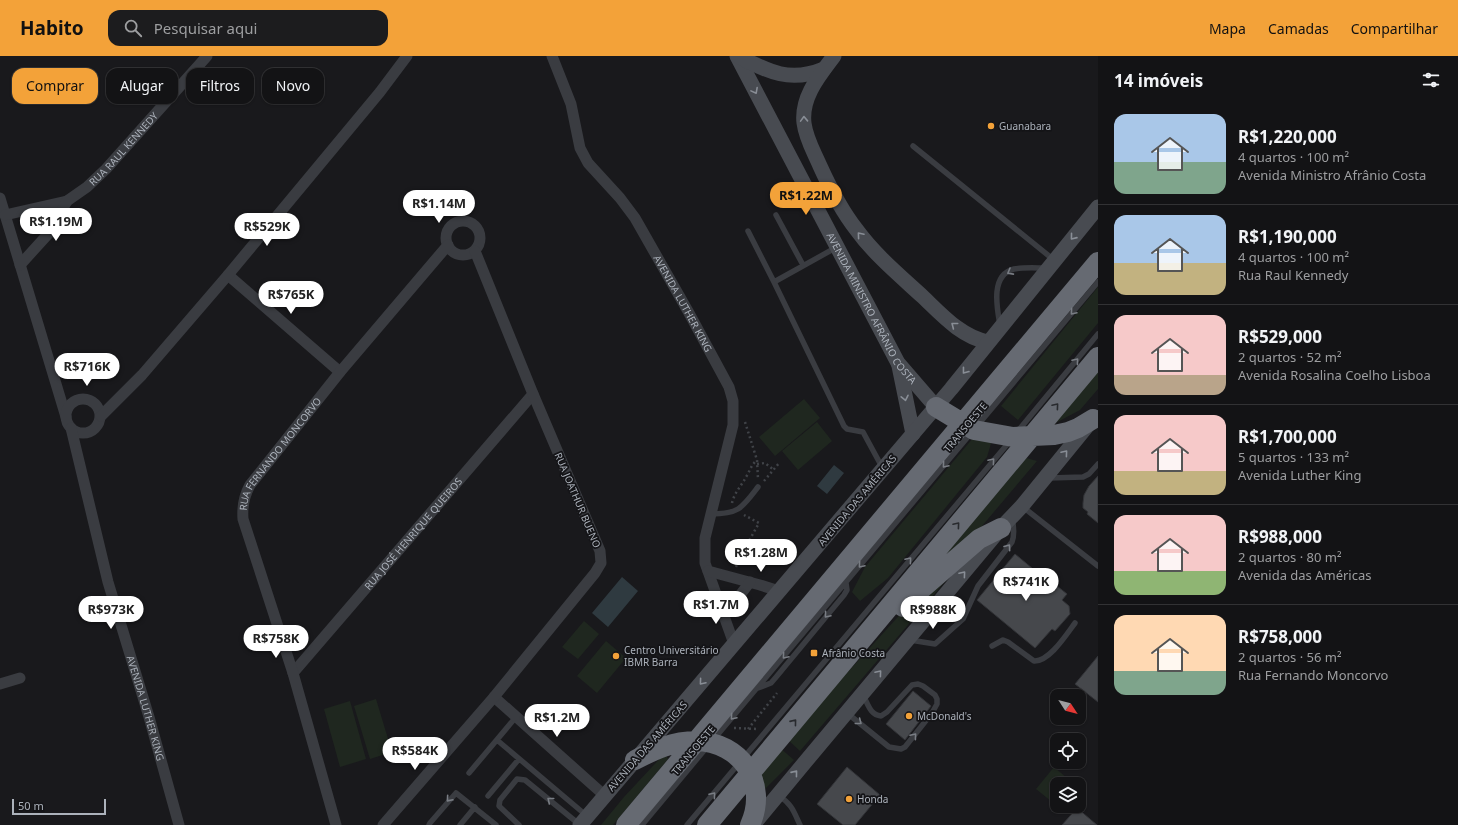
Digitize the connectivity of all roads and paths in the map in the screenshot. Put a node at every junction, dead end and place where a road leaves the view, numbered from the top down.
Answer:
1 (207, 56) edge
2 (407, 56) edge
3 (552, 56) edge
4 (738, 56) edge
5 (834, 56) edge
6 (824, 69) junction
7 (913, 146) dead end
8 (0, 198) edge
9 (67, 201) junction
10 (1098, 207) edge
11 (5, 215) junction
12 (776, 215) dead end
13 (748, 231) dead end
14 (448, 245) junction
15 (837, 247) junction
16 (475, 251) junction
17 (1098, 262) edge
18 (1051, 264) junction
19 (20, 265) junction
20 (803, 266) junction
21 (228, 275) junction
22 (774, 282) junction
23 (1098, 282) edge
24 (1001, 327) junction
25 (1098, 334) edge
26 (988, 342) junction
27 (1098, 357) edge
28 (898, 363) junction
29 (340, 372) junction
30 (533, 394) junction
31 (936, 407) junction
32 (734, 413) junction
33 (100, 416) junction
34 (1095, 416) edge
35 (66, 417) junction
36 (969, 427) junction
37 (71, 428) junction
38 (913, 434) junction
39 (1022, 436) junction
40 (780, 462) dead end
41 (757, 464) junction
42 (1098, 464) edge
43 (883, 469) junction
44 (774, 470) junction
45 (1044, 478) junction
46 (758, 487) junction
47 (711, 514) junction
48 (1012, 516) junction
49 (759, 523) dead end
50 (1098, 566) edge
51 (708, 571) junction
52 (732, 578) junction
53 (750, 582) junction
54 (779, 591) junction
55 (724, 616) junction
56 (1075, 623) dead end
57 (907, 640) junction
58 (734, 644) junction
59 (992, 646) dead end
60 (853, 650) junction
61 (293, 674) junction
62 (20, 678) dead end
63 (0, 684) edge
64 (777, 693) dead end
65 (862, 693) junction
66 (494, 697) junction
67 (846, 712) junction
68 (516, 717) junction
69 (731, 727) dead end
70 (748, 728) junction
71 (762, 729) dead end
72 (497, 740) junction
73 (704, 742) junction
74 (519, 759) junction
75 (635, 760) junction
76 (747, 767) junction
77 (469, 773) dead end
78 (604, 795) junction
79 (777, 795) junction
80 (488, 796) dead end
81 (475, 807) junction
82 (583, 822) edge
83 (179, 825) edge
84 (336, 825) edge
85 (383, 825) edge
86 (429, 825) edge
87 (460, 825) edge
88 (496, 825) edge
89 (519, 825) edge
90 (626, 825) edge
91 (642, 825) edge
92 (687, 825) edge
93 (707, 825) edge
94 (750, 825) edge
95 (753, 825) edge
96 (800, 825) edge

1 - 9 street, RUA RAUL KENNEDY
2 - 21 street
3 - 32 street, AVENIDA LUTHER KING
4 - 6 main road
4 -> 15 main road, AVENIDA MINISTRO AFRÂNIO COSTA
5 - 6 main road
26 -> 6 main road
7 - 18 lane
8 - 11 street
9 - 11 street, RUA RAUL KENNEDY
9 - 19 street, RUA RAUL KENNEDY
10 -> 18 main road, AVENIDA DAS AMÉRICAS
11 - 19 street
12 - 20 lane
13 - 22 lane
14 - 16 street
14 - 16 street
14 - 29 street, RUA FERNANDO MONCORVO
15 - 20 lane
15 - 28 main road, AVENIDA MINISTRO AFRÂNIO COSTA
16 - 30 street, RUA JOATHUR BUENO
17 - 36 highway
18 - 24 main road, AVENIDA DAS AMÉRICAS
18 -> 24 lane
19 - 35 street
20 - 22 lane
21 - 29 street
21 - 33 street
22 - 43 lane
23 -> 36 lane, TRANSOESTE
24 - 26 main road, AVENIDA DAS AMÉRICAS
39 -> 25 lane
26 -> 31 main road, AVENIDA DAS AMÉRICAS
39 -> 27 highway
28 - 31 main road, AVENIDA MINISTRO AFRÂNIO COSTA
28 -> 38 main road
29 - 61 street, RUA FERNANDO MONCORVO
30 - 61 street, RUA JOSÉ HENRIQUE QUEIROS
30 - 66 street, RUA JOATHUR BUENO
31 - 36 highway
31 - 38 main road, AVENIDA DAS AMÉRICAS
32 - 41 path
32 - 47 street, AVENIDA LUTHER KING
33 - 35 street
33 - 37 street
34 - 39 highway
45 -> 34 main road
35 - 37 street
36 - 39 highway
36 - 73 highway
36 -> 73 lane, TRANSOESTE
37 - 83 street, AVENIDA LUTHER KING
38 - 43 main road, AVENIDA DAS AMÉRICAS
60 -> 39 highway
76 -> 39 lane
40 - 44 path
41 - 44 path
41 - 46 path
42 - 45 lane
43 - 54 main road, AVENIDA DAS AMÉRICAS
44 - 46 path
45 - 48 main road
46 - 47 lane
47 - 51 street, AVENIDA LUTHER KING
48 - 50 lane
57 -> 48 main road
57 -> 48 lane
48 - 60 highway
49 - 52 path
51 - 52 street
51 - 55 street, AVENIDA LUTHER KING
52 - 53 street
53 - 54 street
53 - 55 street
54 - 58 main road, AVENIDA DAS AMÉRICAS
55 - 58 street, AVENIDA LUTHER KING
56 - 59 lane
65 -> 57 main road
58 -> 75 main road, AVENIDA DAS AMÉRICAS
76 -> 60 highway
61 - 84 street, RUA FERNANDO MONCORVO
62 - 63 street
64 - 70 path
65 - 67 main road
67 -> 65 lane
66 - 68 street
66 - 85 street, RUA JOATHUR BUENO
79 -> 67 main road
68 - 72 lane
68 - 78 street
69 - 70 path
70 - 71 path
72 - 74 lane
72 - 77 lane
73 - 75 highway
73 - 76 highway
73 - 90 highway
73 - 91 lane, TRANSOESTE
74 - 80 lane
74 - 82 lane
75 - 78 main road, AVENIDA DAS AMÉRICAS
92 -> 76 lane
76 - 93 highway
76 - 94 highway
78 - 82 main road, AVENIDA DAS AMÉRICAS
79 - 95 main road
79 - 96 lane
81 -> 86 lane
81 - 87 lane
81 - 88 lane
82 -> 89 lane

